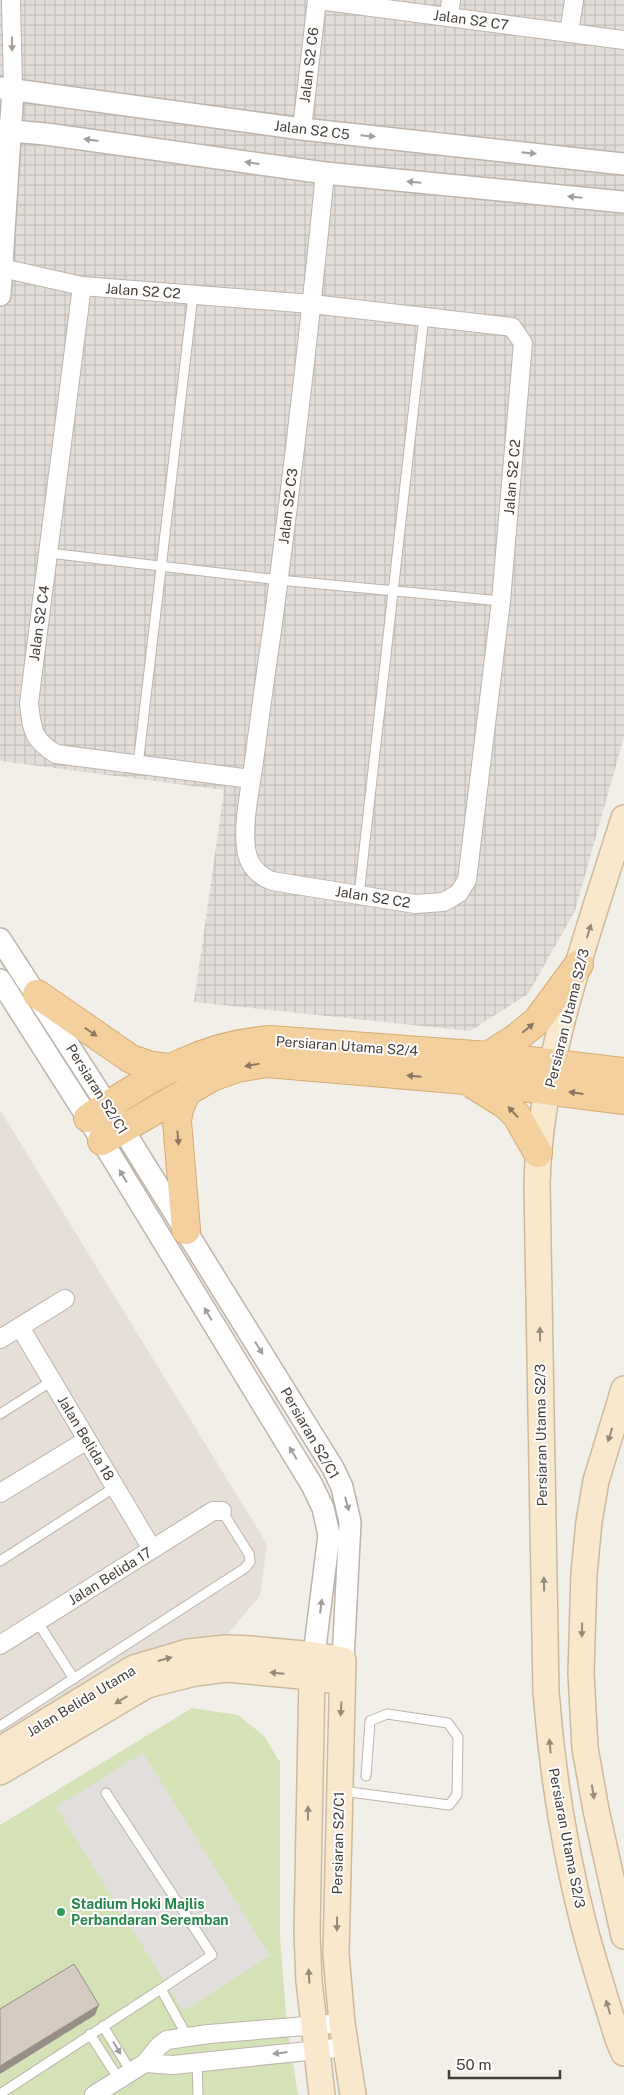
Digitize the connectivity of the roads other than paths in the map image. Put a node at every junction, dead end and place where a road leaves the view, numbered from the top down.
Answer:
1 (11, 0) edge
2 (317, 0) edge
3 (574, 0) edge
4 (450, 9) edge
5 (569, 33) junction
6 (624, 40) edge
7 (6, 89) edge
8 (302, 129) junction
9 (5, 130) edge
10 (624, 164) edge
11 (325, 173) junction
12 (624, 202) edge
13 (2, 268) junction
14 (82, 286) junction
15 (0, 295) edge
16 (193, 295) junction
17 (312, 304) junction
18 (424, 316) junction
19 (49, 553) junction
20 (162, 567) junction
21 (278, 580) junction
22 (395, 590) junction
23 (501, 601) junction
24 (138, 765) junction
25 (252, 779) junction
26 (624, 818) edge
27 (245, 837) joint
28 (359, 895) junction
29 (0, 939) edge
30 (579, 964) junction
31 (0, 980) edge
32 (37, 994) junction
33 (488, 1056) junction
34 (553, 1062) junction
35 (169, 1068) junction
36 (624, 1072) edge
37 (466, 1080) junction
38 (548, 1089) junction
39 (187, 1091) junction
40 (624, 1100) edge
41 (98, 1112) junction
42 (112, 1134) junction
43 (538, 1153) junction
44 (186, 1230) junction
45 (65, 1299) dead end
46 (20, 1327) junction
47 (0, 1339) edge
48 (52, 1381) junction
49 (624, 1389) edge
50 (0, 1414) edge
51 (87, 1440) junction
52 (116, 1487) junction
53 (0, 1493) edge
54 (222, 1510) joint
55 (152, 1549) junction
56 (0, 1561) edge
57 (38, 1622) junction
58 (0, 1645) edge
59 (313, 1666) junction
60 (343, 1671) junction
61 (74, 1679) junction
62 (0, 1726) edge
63 (0, 1750) edge
64 (0, 1772) edge
65 (366, 1776) dead end
66 (339, 1791) junction
67 (106, 1793) dead end
68 (624, 1936) edge
69 (161, 1989) junction
70 (342, 2023) junction
71 (313, 2024) junction
72 (103, 2026) junction
73 (90, 2034) junction
74 (210, 2034) junction
75 (187, 2036) junction
76 (346, 2047) junction
77 (316, 2050) junction
78 (624, 2053) edge
79 (205, 2062) junction
80 (131, 2070) junction
81 (0, 2094) edge
82 (94, 2095) edge
83 (198, 2095) edge
84 (322, 2095) edge
85 (353, 2095) edge

1 -> 7 street
2 - 4 street, Jalan S2 C7
2 - 8 street, Jalan S2 C6
3 - 5 street
4 - 5 street, Jalan S2 C7
5 - 6 street, Jalan S2 C7
7 - 8 street, Jalan S2 C5
7 - 9 street
8 -> 10 street, Jalan S2 C5
11 -> 9 street
9 - 13 street
12 -> 11 street
11 - 17 street, Jalan S2 C3
13 - 14 street, Jalan S2 C2
13 - 15 street
14 - 16 street, Jalan S2 C2
14 - 19 street, Jalan S2 C4
16 - 17 street, Jalan S2 C2
16 - 20 lane
17 - 18 street, Jalan S2 C2
17 - 21 street, Jalan S2 C3
18 - 22 lane
18 - 23 street, Jalan S2 C2
19 - 20 lane
19 - 24 street, Jalan S2 C4
20 - 21 lane
20 - 24 lane
21 - 22 lane
21 - 25 street, Jalan S2 C3
22 - 23 lane
22 - 28 lane
23 - 28 street, Jalan S2 C2
24 - 25 street, Jalan S2 C4
25 - 27 street, Jalan S2 C3
30 -> 26 main road, Persiaran Utama S2/3
27 - 28 street, Jalan S2 C2
29 - 32 street, Persiaran S2/C1
33 -> 30 main road
30 - 34 main road, Persiaran Utama S2/3
31 - 41 street, Persiaran S2/C1
32 -> 35 main road
32 - 41 street, Persiaran S2/C1
33 - 34 main road, Persiaran Utama S2/4
33 - 35 main road, Persiaran Utama S2/4
34 - 36 main road, Persiaran Utama S2/4
34 - 38 main road, Persiaran Utama S2/3
35 - 41 main road, Persiaran Utama S2/4
37 - 38 main road, Persiaran Utama S2/4
37 -> 39 main road, Persiaran Utama S2/4
43 -> 37 main road
40 -> 38 main road, Persiaran Utama S2/4
38 - 43 main road, Persiaran Utama S2/3
39 - 42 main road, Persiaran Utama S2/4
39 -> 44 main road
41 - 42 street, Persiaran S2/C1
42 - 44 street, Persiaran S2/C1
59 -> 42 street, Persiaran S2/C1
78 -> 43 main road, Persiaran Utama S2/3
44 -> 60 street, Persiaran S2/C1
45 - 46 street
46 - 47 street
46 - 48 street, Jalan Belida 18
48 - 50 lane
48 - 51 street, Jalan Belida 18
49 -> 68 main road
51 - 52 street, Jalan Belida 18
51 - 53 street
52 - 55 street, Jalan Belida 18
52 - 56 lane
54 - 55 street, Jalan Belida 17
54 - 61 lane
55 - 57 street, Jalan Belida 17
57 - 58 street, Jalan Belida 17
57 - 61 lane
59 - 60 main road, Jalan Belida Utama
63 -> 59 main road, Jalan Belida Utama
59 -> 64 main road, Jalan Belida Utama
71 -> 59 main road
60 -> 66 main road, Persiaran S2/C1
61 - 62 lane
65 - 66 lane
66 -> 70 main road, Persiaran S2/C1
67 - 69 lane
69 - 72 lane
69 - 75 lane
70 - 71 street
70 - 76 main road, Persiaran S2/C1
71 - 74 street
71 - 77 main road
72 - 73 lane
72 -> 80 lane
73 - 80 lane
73 - 81 lane
74 - 75 street
74 - 79 street
75 - 80 street
76 - 77 street
76 - 85 main road, Persiaran S2/C1
77 -> 79 street
77 - 84 main road
79 - 80 street
79 - 83 lane
80 - 82 street

